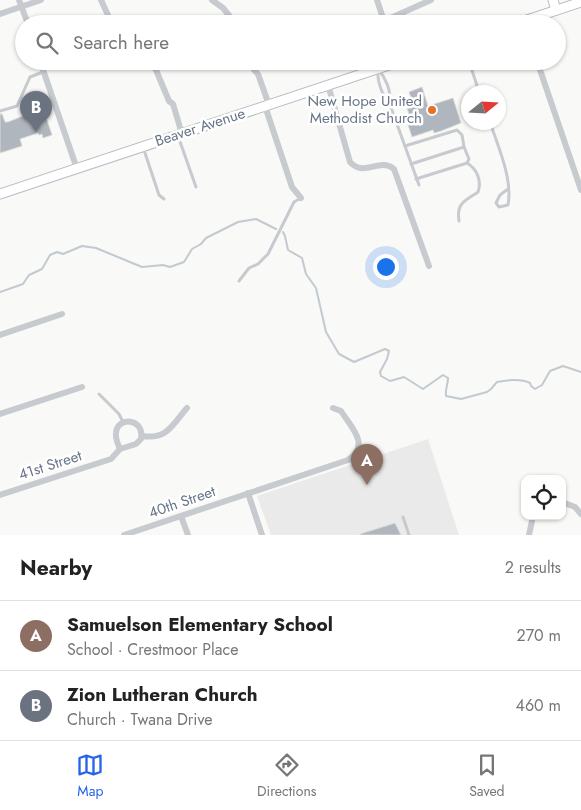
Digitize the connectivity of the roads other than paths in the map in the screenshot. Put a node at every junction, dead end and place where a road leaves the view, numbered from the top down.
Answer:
1 (41, 0) edge
2 (101, 0) edge
3 (212, 0) edge
4 (377, 0) edge
5 (431, 0) edge
6 (553, 0) edge
7 (581, 2) edge
8 (20, 3) edge
9 (556, 10) junction
10 (0, 14) edge
11 (25, 15) edge
12 (108, 15) edge
13 (229, 15) edge
14 (380, 15) edge
15 (399, 15) edge
16 (543, 15) edge
17 (156, 70) edge
18 (254, 70) edge
19 (375, 70) edge
20 (378, 70) edge
21 (379, 70) edge
22 (472, 70) edge
23 (540, 70) edge
24 (44, 72) joint
25 (328, 85) junction
26 (477, 85) edge
27 (389, 102) junction
28 (267, 105) junction
29 (0, 111) edge
30 (493, 130) edge
31 (180, 134) junction
32 (142, 146) junction
33 (405, 146) junction
34 (464, 147) junction
35 (467, 163) junction
36 (411, 164) junction
37 (77, 168) junction
38 (416, 179) junction
39 (419, 185) dead end
40 (196, 187) dead end
41 (508, 189) junction
42 (581, 190) edge
43 (0, 194) edge
44 (301, 198) joint
45 (164, 199) dead end
46 (459, 221) dead end
47 (428, 266) dead end
48 (239, 281) dead end
49 (62, 314) dead end
50 (0, 335) edge
51 (82, 387) dead end
52 (99, 394) dead end
53 (187, 408) dead end
54 (333, 408) dead end
55 (0, 414) edge
56 (124, 422) junction
57 (142, 436) junction
58 (120, 449) junction
59 (248, 493) junction
60 (0, 495) edge
61 (566, 504) edge
62 (581, 514) edge
63 (182, 516) junction
64 (403, 517) dead end
65 (532, 520) edge
66 (124, 535) edge
67 (188, 535) edge
68 (262, 535) edge
69 (409, 535) edge
70 (529, 535) edge

1 - 8 street
2 - 12 street
3 - 13 street
4 - 14 street
5 - 15 street
6 - 9 main road
7 - 9 main road
8 - 10 street
8 - 11 street
9 - 16 main road
17 - 31 street
18 - 28 street
19 - 25 main road, Beaver Avenue
20 - 27 lane
21 - 27 lane
22 - 26 lane
23 - 42 street
24 - 29 lane
24 - 37 street
25 - 28 main road, Beaver Avenue
25 - 47 street
27 - 33 lane
28 - 31 main road, Beaver Avenue
28 - 44 street
30 - 41 lane
31 - 32 main road, Beaver Avenue
31 - 40 lane
32 - 37 main road, Beaver Avenue
32 - 45 lane
33 - 34 lane
33 - 36 lane
34 - 35 lane
34 - 36 lane
35 - 38 lane
35 - 46 lane
36 - 38 lane
37 - 43 main road, Beaver Avenue
38 - 39 lane
41 - 41 lane
44 - 48 lane
49 - 50 street
51 - 55 street
52 - 56 lane
53 - 57 street
54 - 59 street, 40th Street
56 - 57 street
56 - 58 street
57 - 58 street
58 - 60 street, 41st Street
59 - 63 street, 40th Street
59 - 68 street
61 - 62 street
63 - 66 street, 40th Street
63 - 67 street
64 - 69 lane
65 - 70 street

